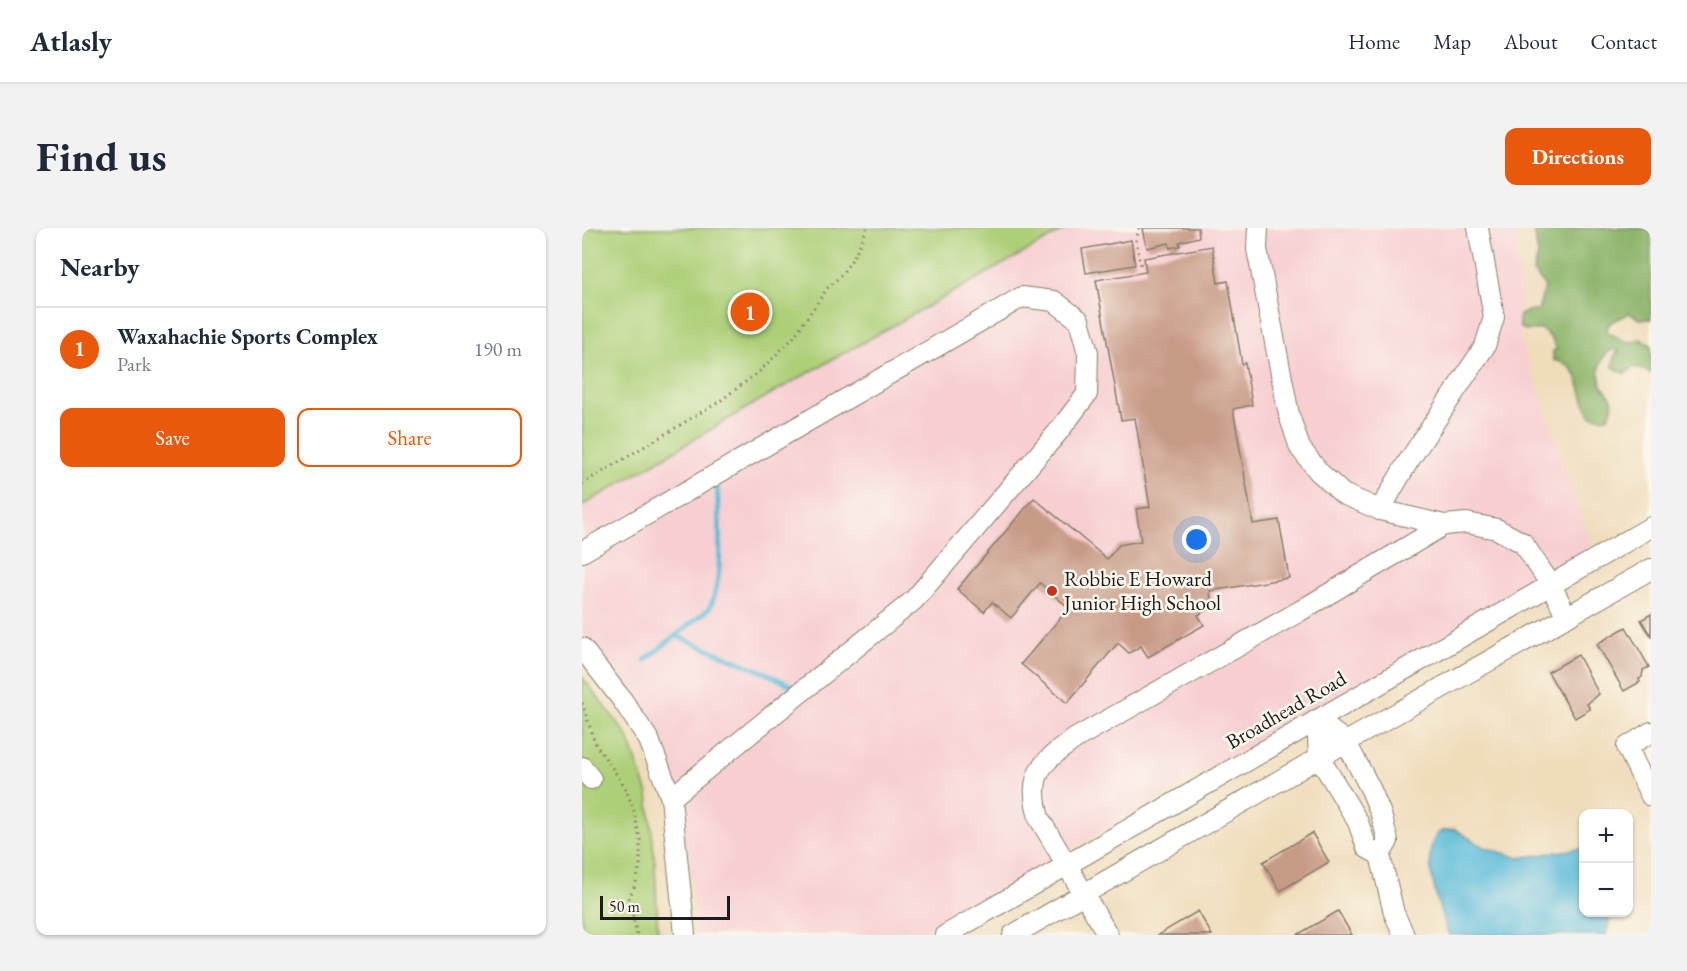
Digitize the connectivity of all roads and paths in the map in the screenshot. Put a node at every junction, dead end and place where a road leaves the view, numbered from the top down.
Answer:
1 (867, 228) edge
2 (1138, 228) edge
3 (1258, 228) edge
4 (1478, 228) edge
5 (1141, 266) dead end
6 (582, 484) edge
7 (1380, 510) junction
8 (1444, 525) junction
9 (1651, 527) edge
10 (582, 552) edge
11 (1651, 568) edge
12 (1551, 585) junction
13 (1568, 617) junction
14 (582, 648) edge
15 (582, 703) edge
16 (1317, 720) junction
17 (1651, 732) edge
18 (1346, 742) junction
19 (1319, 757) junction
20 (1651, 796) edge
21 (671, 798) junction
22 (1380, 855) junction
23 (1066, 866) junction
24 (1083, 894) junction
25 (637, 935) edge
26 (685, 935) edge
27 (946, 935) edge
28 (1013, 935) edge
29 (1108, 935) edge
30 (1404, 935) edge

1 - 6 path
2 - 5 path
3 - 7 street
4 - 7 street
7 - 8 street
8 - 12 street
8 - 23 street
9 - 12 street, Broadhead Road
10 - 21 street
11 - 13 street
12 - 13 street
12 - 16 street, Broadhead Road
13 - 18 street
14 - 21 street
15 - 25 path
16 - 18 street
16 - 19 street
16 - 23 street, Broadhead Road
17 - 20 street
18 - 19 street
18 - 22 street
19 - 22 street
19 - 24 street
21 - 26 street
22 - 30 street
23 - 24 street
23 - 27 street, Broadhead Road
24 - 28 street
24 - 29 street

